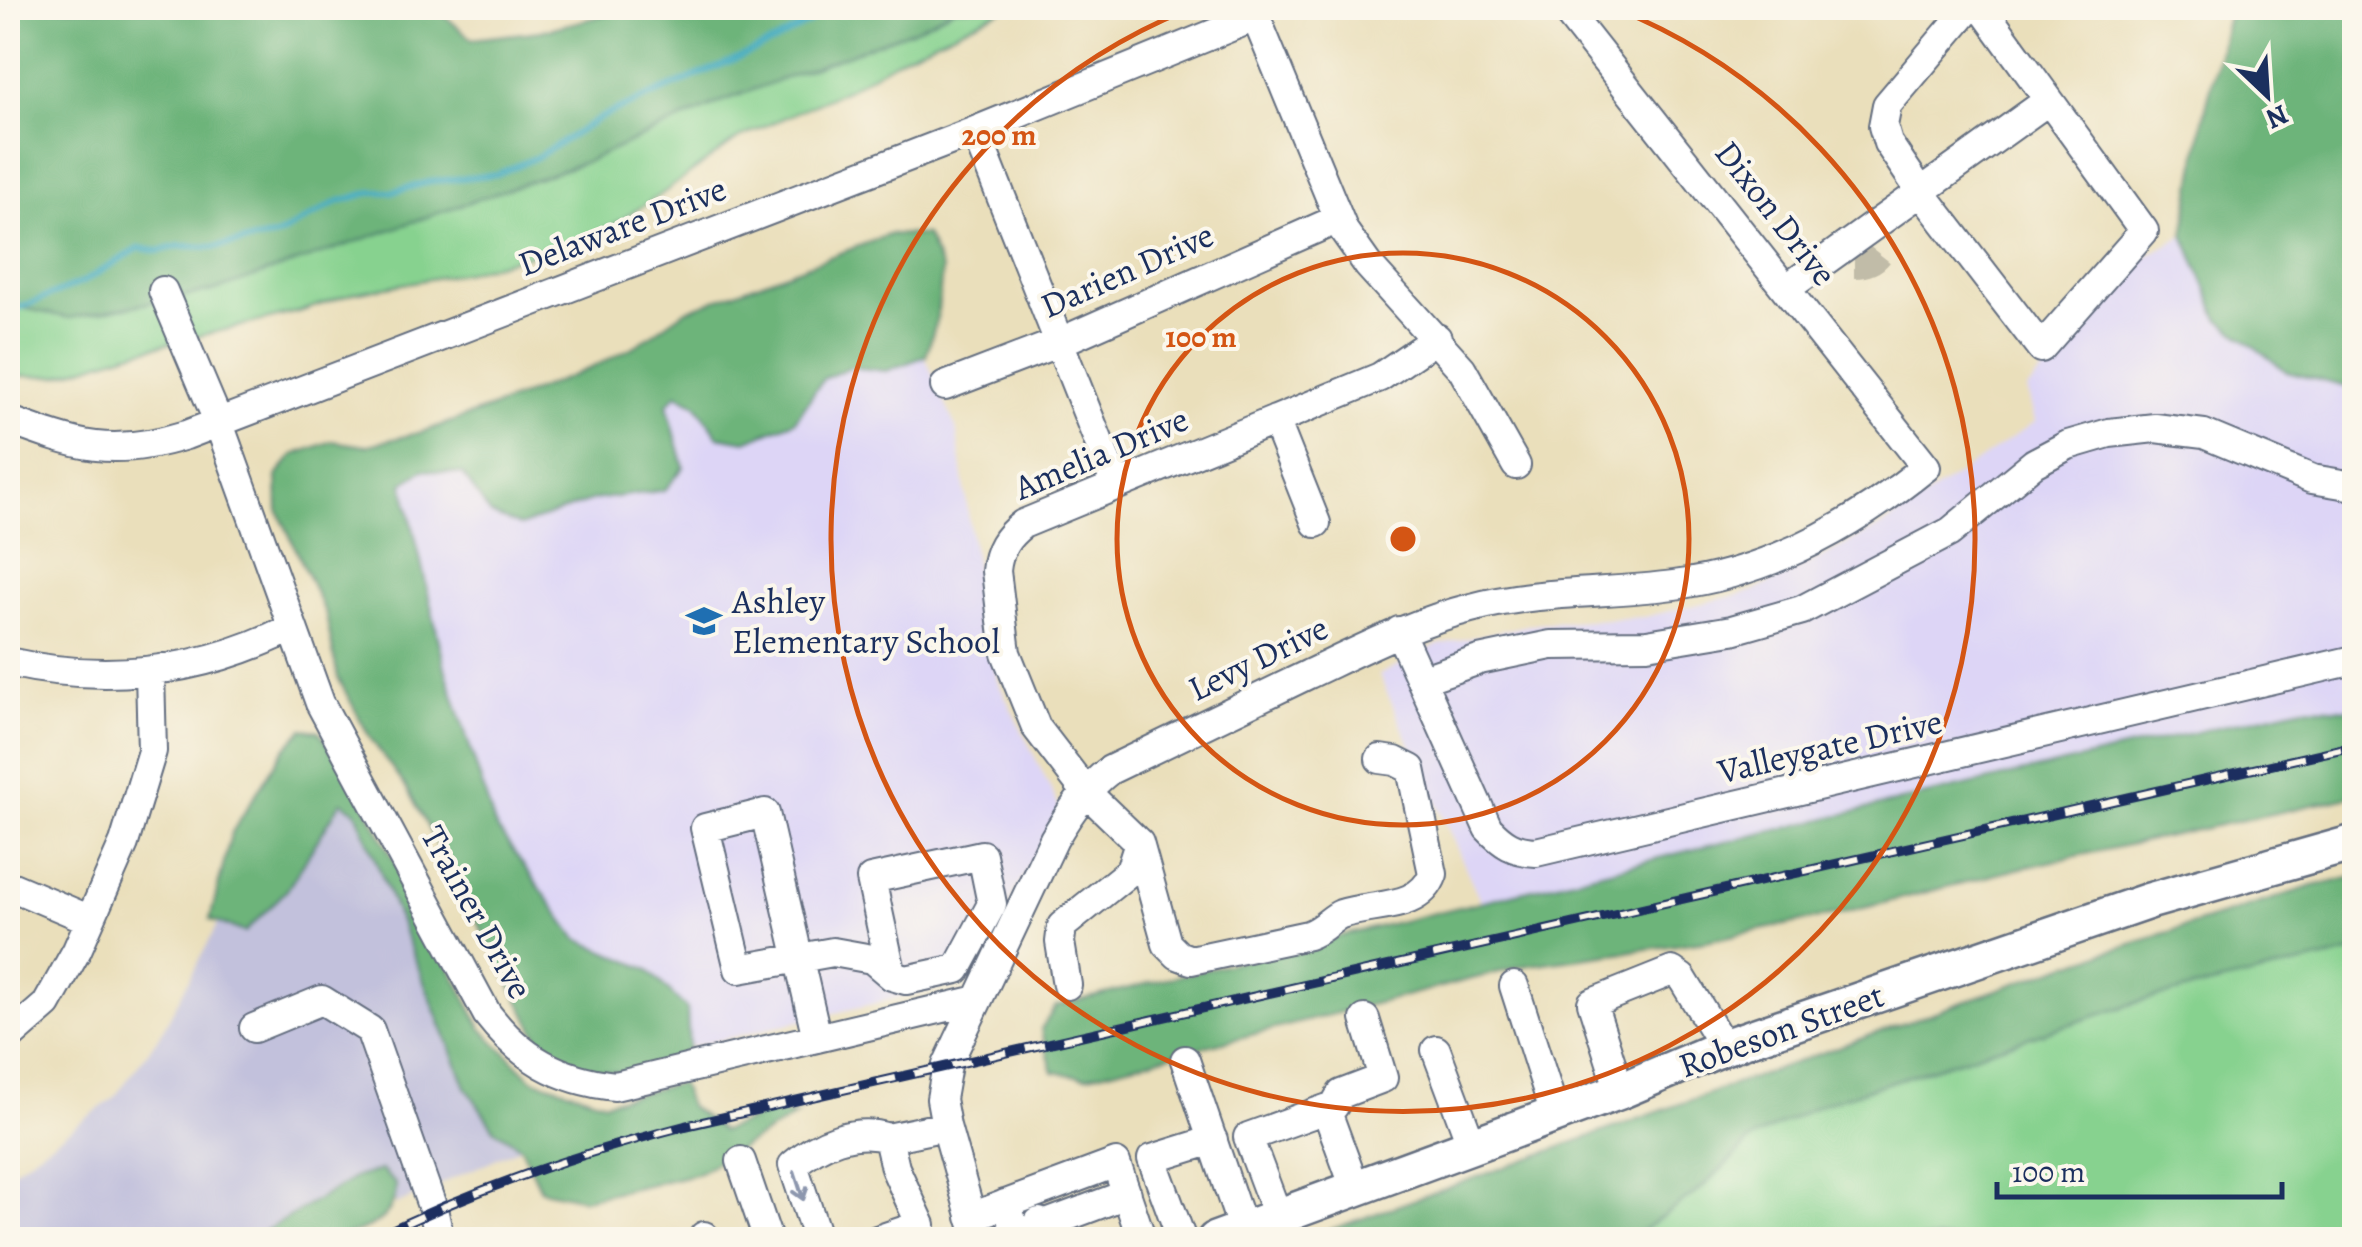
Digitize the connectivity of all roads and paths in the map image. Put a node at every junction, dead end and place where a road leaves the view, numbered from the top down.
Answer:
1 (1564, 8) edge
2 (1969, 8) edge
3 (1982, 8) edge
4 (1254, 12) edge
5 (2049, 100) junction
6 (975, 131) junction
7 (1921, 192) junction
8 (1890, 212) junction
9 (1338, 219) junction
10 (1883, 247) dead end
11 (1822, 263) junction
12 (1854, 264) tunnel mouth
13 (1787, 288) junction
14 (163, 292) dead end
15 (1437, 338) junction
16 (1060, 342) junction
17 (945, 386) dead end
18 (8, 420) edge
19 (1276, 420) junction
20 (218, 421) junction
21 (1516, 465) dead end
22 (1926, 468) joint
23 (1116, 485) junction
24 (2354, 486) edge
25 (1316, 524) dead end
26 (291, 628) junction
27 (1400, 632) junction
28 (2354, 660) edge
29 (8, 662) edge
30 (150, 672) junction
31 (1421, 680) junction
32 (1380, 759) dead end
33 (1086, 792) junction
34 (1139, 843) junction
35 (2354, 843) edge
36 (8, 885) edge
37 (88, 919) junction
38 (982, 924) junction
39 (1005, 941) junction
40 (798, 957) junction
41 (892, 976) junction
42 (1068, 985) dead end
43 (1514, 986) dead end
44 (978, 1000) junction
45 (1364, 1018) dead end
46 (254, 1028) dead end
47 (8, 1038) edge
48 (817, 1038) junction
49 (1724, 1047) junction
50 (1436, 1050) dead end
51 (1186, 1060) dead end
52 (1620, 1091) junction
53 (1326, 1109) junction
54 (1556, 1114) junction
55 (946, 1126) junction
56 (888, 1138) junction
57 (1213, 1140) junction
58 (1472, 1146) junction
59 (742, 1161) dead end
60 (1355, 1188) junction
61 (1042, 1211) edge
62 (1278, 1217) junction
63 (975, 1228) edge
64 (1229, 1235) edge
65 (440, 1240) edge
66 (768, 1240) edge
67 (818, 1240) edge
68 (877, 1240) edge
69 (1142, 1240) edge
70 (1182, 1240) edge

1 - 13 street, Dixon Drive
2 - 7 street
3 - 5 street
4 - 6 street, Delaware Drive
4 - 9 street
5 - 7 street
5 - 7 street
6 - 16 street
6 - 20 street, Delaware Drive
7 - 8 street
8 - 10 street
8 - 11 street
9 - 15 street
9 - 16 street, Darien Drive
11 - 12 street
11 - 13 street
13 - 22 street, Dixon Drive
14 - 20 street, Trainer Drive
15 - 19 street, Amelia Drive
15 - 21 street
16 - 17 street, Darien Drive
16 - 23 street
18 - 20 street, Delaware Drive
19 - 23 street, Amelia Drive
19 - 25 street
20 - 26 street, Trainer Drive
22 - 27 street, Levy Drive
23 - 33 street, Amelia Drive
24 - 31 street
26 - 30 street
26 - 48 street, Trainer Drive
27 - 31 street, Valleygate Drive
27 - 33 street, Levy Drive
28 - 31 street, Valleygate Drive
29 - 30 street
30 - 37 street
32 - 34 street
33 - 34 street, Amelia Drive
33 - 39 street, Levy Drive
34 - 42 street
35 - 49 main road, Robeson Street
36 - 37 street
37 - 47 street
38 - 39 street
38 - 41 street
38 - 41 street
39 - 44 street, Levy Drive
40 - 40 street
40 - 41 street
40 - 48 street
43 - 54 street
44 - 48 street, Trainer Drive
44 - 55 street, Levy Drive
45 - 53 street
46 - 65 street
49 - 52 main road, Robeson Street
49 - 52 street
50 - 58 street
51 - 57 street
52 - 54 main road, Robeson Street
53 - 60 street
53 - 62 street
54 - 58 main road, Robeson Street
55 - 56 street
55 - 63 street, Levy Drive
56 -> 67 street
56 - 68 street
57 - 64 street
57 - 70 street
58 - 60 main road, Robeson Street
59 - 66 street
60 - 62 main road, Robeson Street
61 - 63 street
61 - 69 street
62 - 64 main road, Robeson Street

